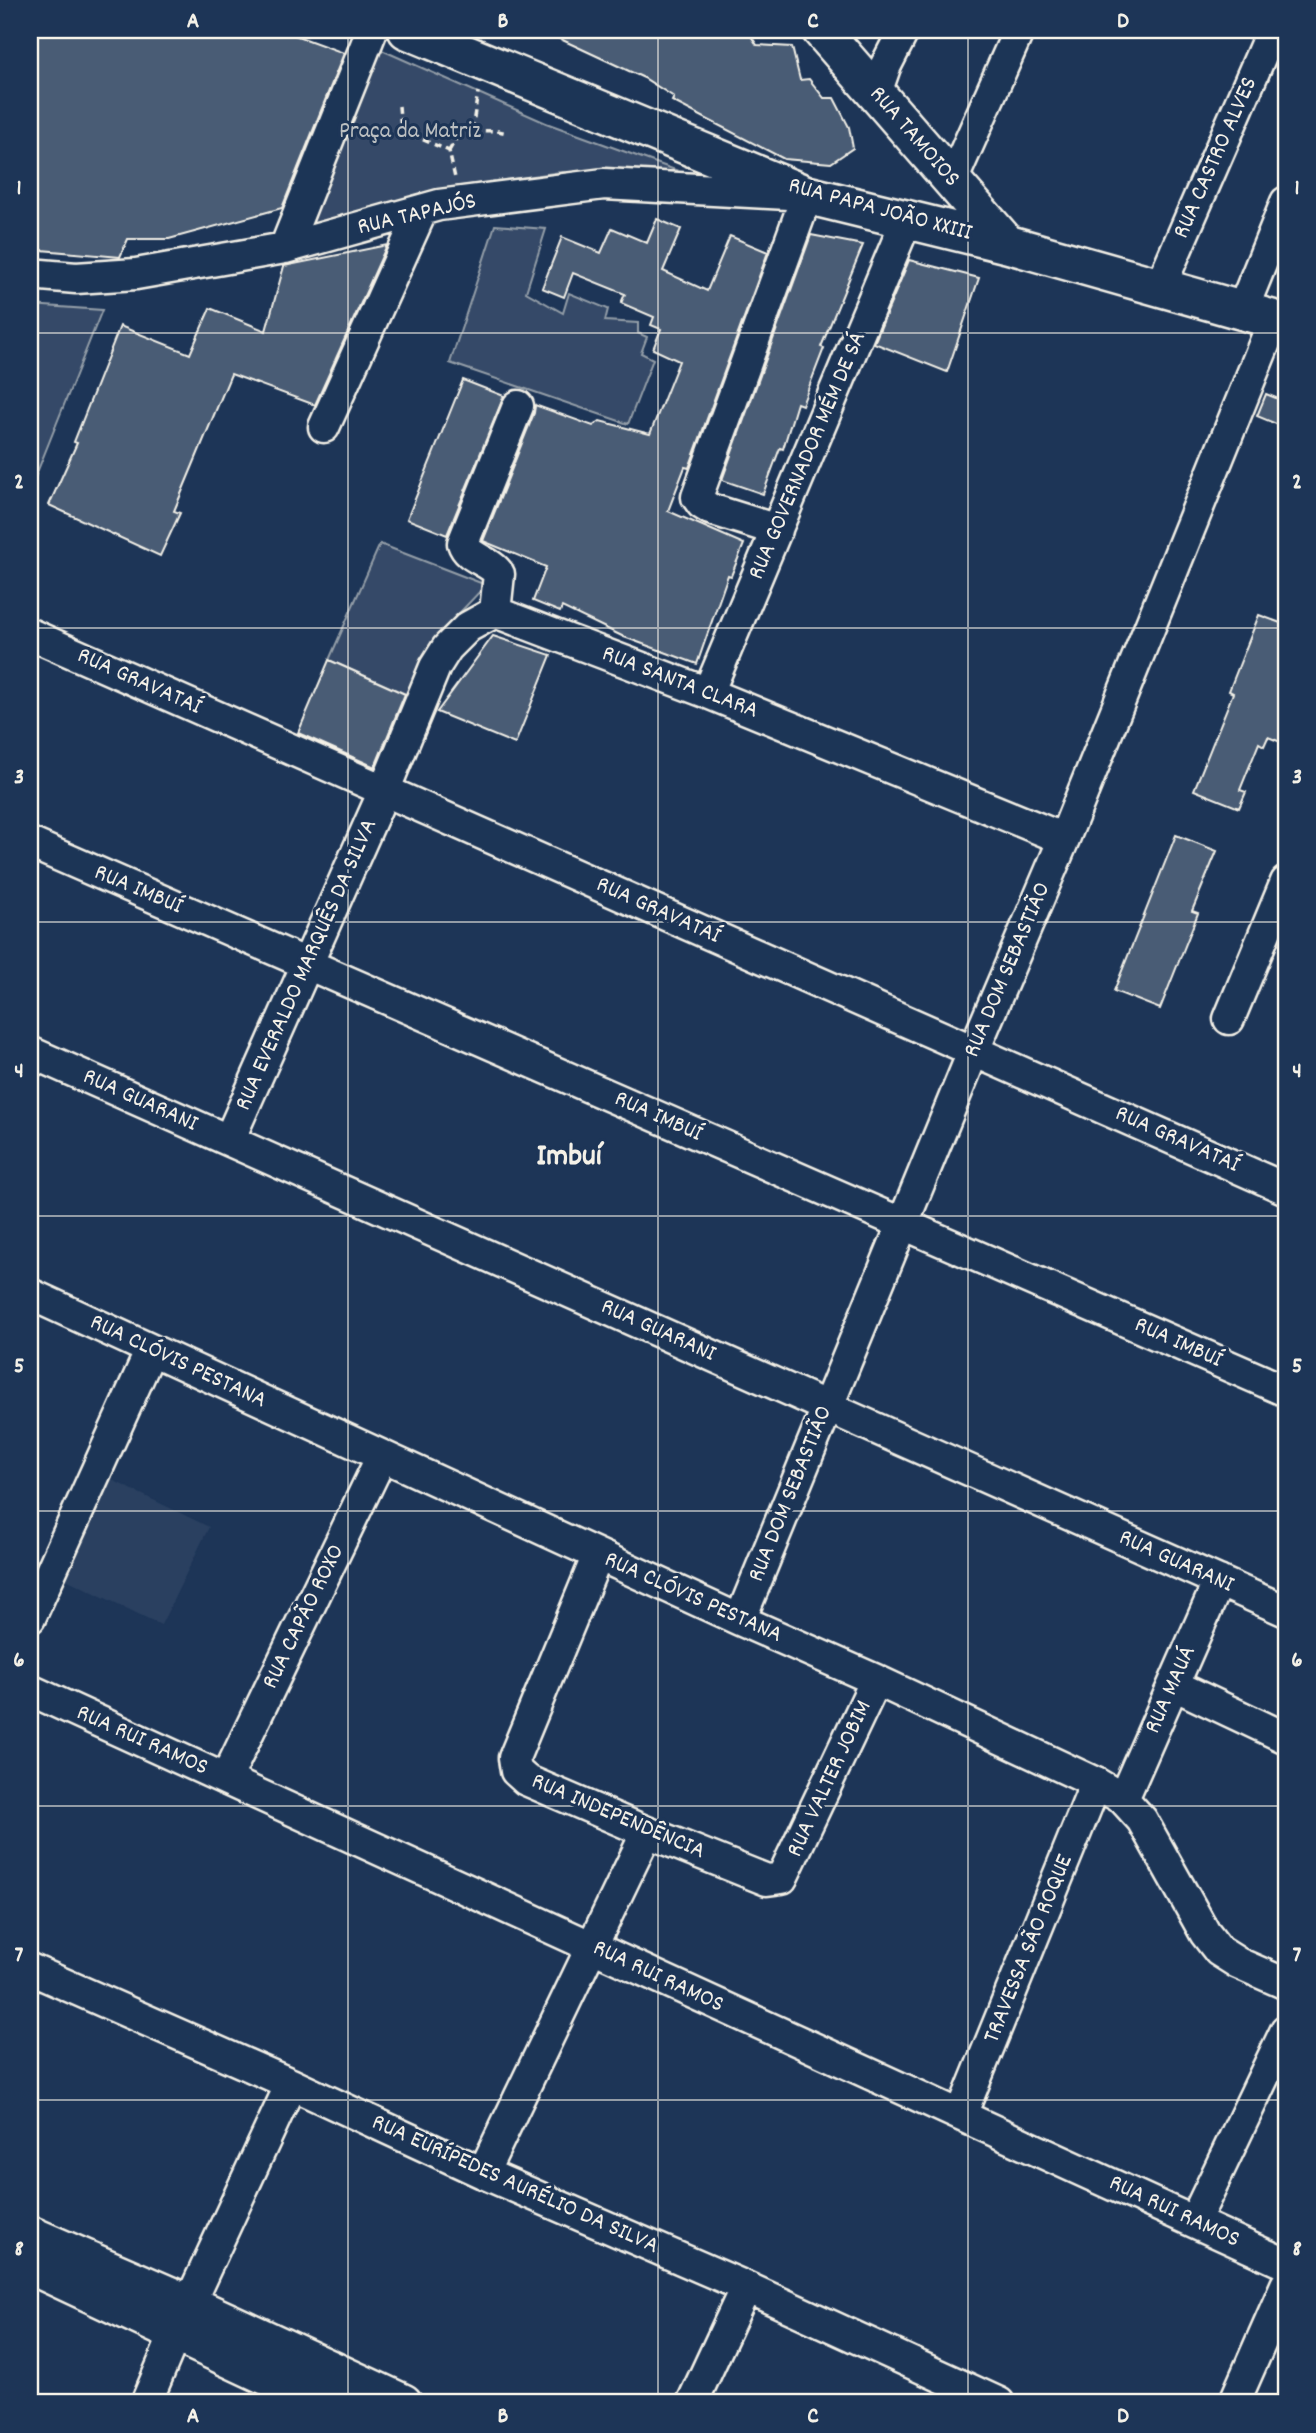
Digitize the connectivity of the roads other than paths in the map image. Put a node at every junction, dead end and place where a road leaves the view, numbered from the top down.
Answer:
1 (372, 30) edge
2 (407, 30) edge
3 (821, 30) edge
4 (904, 30) edge
5 (1019, 30) edge
6 (1272, 30) edge
7 (876, 93) junction
8 (952, 181) junction
9 (807, 195) junction
10 (1286, 202) edge
11 (422, 210) junction
12 (908, 219) junction
13 (1007, 244) junction
14 (285, 248) junction
15 (30, 274) edge
16 (1160, 287) junction
17 (1268, 318) edge
18 (518, 406) dead end
19 (324, 427) dead end
20 (777, 530) junction
21 (495, 612) junction
22 (30, 634) edge
23 (708, 693) junction
24 (384, 791) junction
25 (1064, 839) junction
26 (30, 843) edge
27 (1286, 883) edge
28 (308, 964) junction
29 (1229, 1018) dead end
30 (974, 1050) junction
31 (30, 1052) edge
32 (229, 1140) junction
33 (1286, 1189) edge
34 (902, 1223) junction
35 (30, 1294) edge
36 (152, 1350) junction
37 (1286, 1391) edge
38 (828, 1406) junction
39 (382, 1456) junction
40 (598, 1555) junction
41 (1219, 1581) junction
42 (1286, 1611) edge
43 (30, 1618) edge
44 (740, 1620) junction
45 (876, 1680) junction
46 (1174, 1685) junction
47 (30, 1690) edge
48 (1286, 1738) edge
49 (226, 1779) junction
50 (1096, 1783) junction
51 (1123, 1799) junction
52 (647, 1832) junction
53 (782, 1878) joint
54 (592, 1946) junction
55 (30, 1969) edge
56 (1286, 1984) edge
57 (1286, 2030) edge
58 (291, 2084) junction
59 (961, 2115) junction
60 (483, 2173) junction
61 (1194, 2222) junction
62 (30, 2235) edge
63 (30, 2264) edge
64 (1286, 2264) edge
65 (1286, 2285) edge
66 (746, 2287) junction
67 (182, 2318) junction
68 (146, 2403) edge
69 (325, 2403) edge
70 (403, 2403) edge
71 (692, 2403) edge
72 (999, 2403) edge
73 (1234, 2403) edge

1 - 14 street
2 - 9 main road, RUA PAPA JOÃO XXIII
3 - 7 main road, RUA TAMOIOS
4 - 7 street
5 - 8 street
6 - 16 street, RUA CASTRO ALVES
7 - 8 main road, RUA TAMOIOS
8 - 13 main road, RUA TAMOIOS
9 - 11 street, RUA TAPAJÓS
9 - 12 main road, RUA PAPA JOÃO XXIII
9 - 20 street
10 - 17 street, RUA DOM SEBASTIÃO
11 - 14 street, RUA TAPAJÓS
11 - 19 street
12 - 13 main road, RUA PAPA JOÃO XXIII
12 - 20 street, RUA GOVERNADOR MÉM DE SÁ
13 - 16 main road, RUA PAPA JOÃO XXIII
14 - 15 street, RUA TAPAJÓS
16 - 17 main road, RUA PAPA JOÃO XXIII
17 - 25 street, RUA DOM SEBASTIÃO
18 - 21 street
20 - 23 street, RUA GOVERNADOR MÉM DE SÁ
21 - 23 street, RUA SANTA CLARA
21 - 24 street
22 - 24 street, RUA GRAVATAÍ
23 - 25 street, RUA SANTA CLARA
24 - 28 street, RUA EVERALDO MARQUÊS DA SILVA
24 - 30 street, RUA GRAVATAÍ
25 - 30 street, RUA DOM SEBASTIÃO
26 - 28 street, RUA IMBUÍ
27 - 29 street
28 - 32 street, RUA EVERALDO MARQUÊS DA SILVA
28 - 34 street, RUA IMBUÍ
30 - 33 street, RUA GRAVATAÍ
30 - 34 street, RUA DOM SEBASTIÃO
31 - 32 street, RUA GUARANI
32 - 38 street, RUA GUARANI
34 - 37 street, RUA IMBUÍ
34 - 38 street, RUA DOM SEBASTIÃO
35 - 36 street, RUA CLÓVIS PESTANA
36 - 39 street, RUA CLÓVIS PESTANA
36 - 43 street
38 - 41 street, RUA GUARANI
38 - 44 street, RUA DOM SEBASTIÃO
39 - 40 street, RUA CLÓVIS PESTANA
39 - 49 street, RUA CAPÃO ROXO
40 - 44 street, RUA CLÓVIS PESTANA
40 - 52 street, RUA INDEPENDÊNCIA
41 - 42 street, RUA GUARANI
41 - 46 street, RUA MAUÁ
44 - 45 street, RUA CLÓVIS PESTANA
45 - 50 street, RUA CLÓVIS PESTANA
45 - 53 street, RUA VALTER JOBIM
46 - 48 street
46 - 51 street, RUA MAUÁ
47 - 49 street, RUA RUI RAMOS
49 - 54 street, RUA RUI RAMOS
50 - 51 street, RUA CLÓVIS PESTANA
50 - 59 street, TRAVESSA SÃO ROQUE
51 - 56 street, RUA CLÓVIS PESTANA
52 - 53 street, RUA INDEPENDÊNCIA
52 - 54 street
54 - 59 street, RUA RUI RAMOS
54 - 60 street
55 - 58 street, RUA EURÍPEDES AURÉLIO DA SILVA
57 - 61 street
58 - 60 street, RUA EURÍPEDES AURÉLIO DA SILVA
58 - 67 street
59 - 61 street, RUA RUI RAMOS
60 - 66 street, RUA EURÍPEDES AURÉLIO DA SILVA
61 - 64 street, RUA RUI RAMOS
62 - 67 main road
63 - 67 main road
65 - 73 street
66 - 71 street
66 - 72 street, RUA EURÍPEDES AURÉLIO DA SILVA
67 - 68 street
67 - 69 main road
67 - 70 main road

